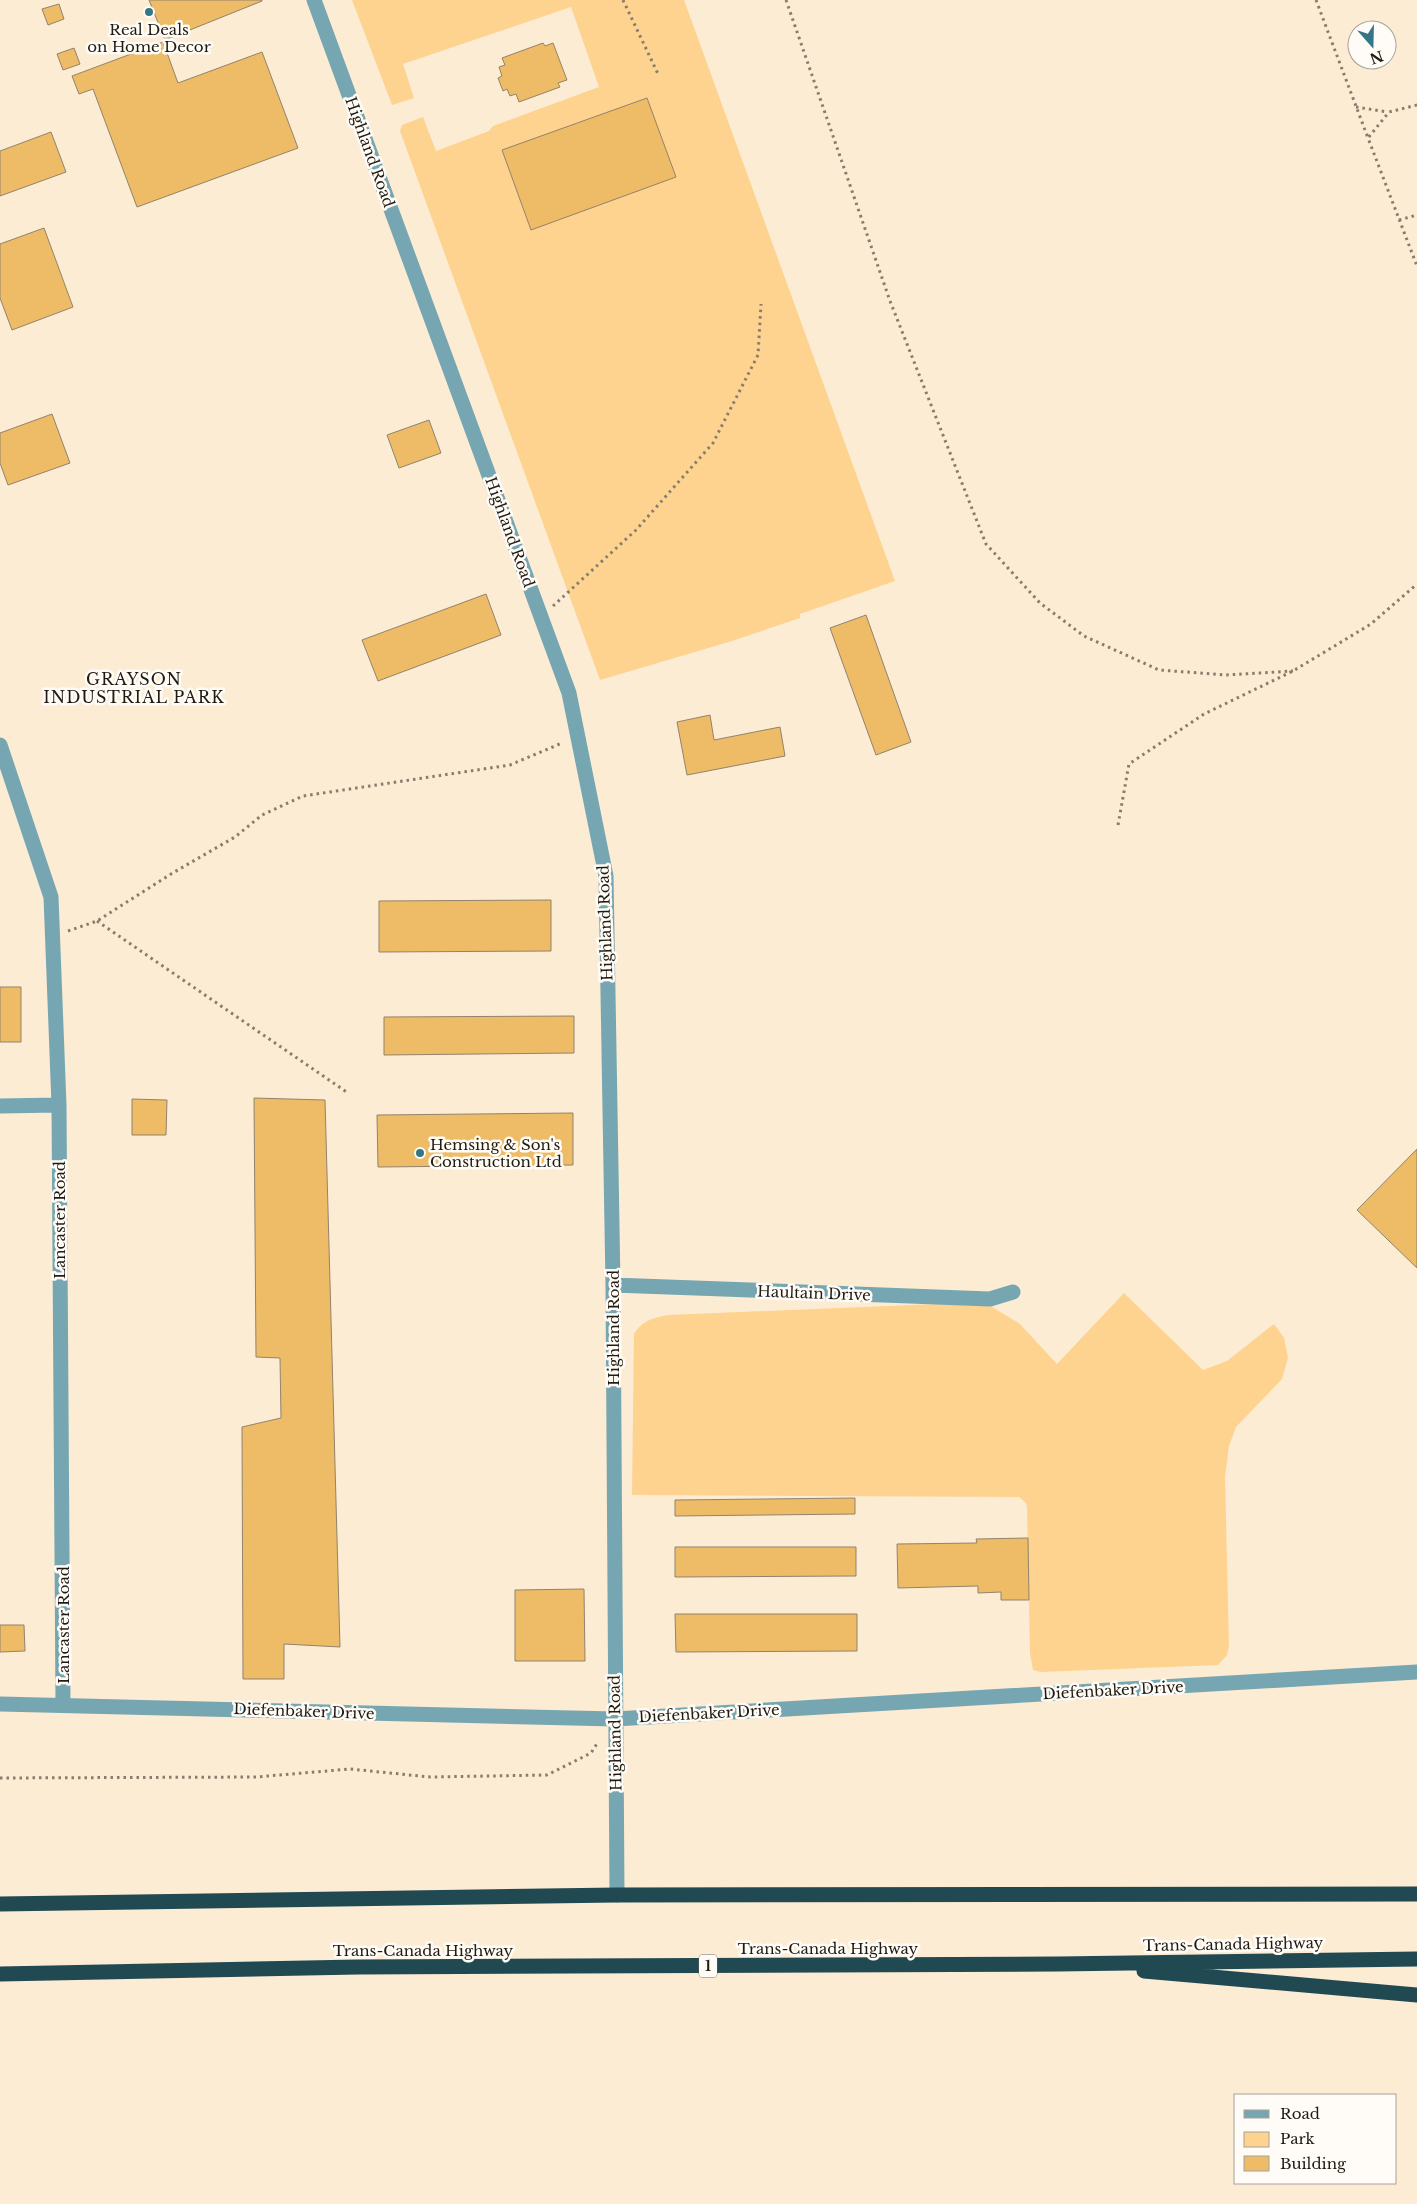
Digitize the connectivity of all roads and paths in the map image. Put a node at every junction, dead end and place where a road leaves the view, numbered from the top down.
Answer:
1 (314, 0) edge
2 (624, 0) edge
3 (786, 0) edge
4 (1316, 0) edge
5 (659, 76) dead end
6 (1417, 105) edge
7 (1356, 107) junction
8 (1389, 112) junction
9 (1368, 138) junction
10 (1417, 215) edge
11 (1399, 220) junction
12 (1417, 266) edge
13 (761, 304) dead end
14 (1416, 584) edge
15 (541, 616) junction
16 (1292, 671) junction
17 (577, 732) junction
18 (0, 744) edge
19 (1118, 825) dead end
20 (97, 921) junction
21 (52, 937) junction
22 (348, 1093) dead end
23 (58, 1105) junction
24 (0, 1106) edge
25 (613, 1285) junction
26 (1013, 1292) dead end
27 (1417, 1672) edge
28 (0, 1704) edge
29 (64, 1704) junction
30 (615, 1719) junction
31 (0, 1778) edge
32 (1417, 1894) edge
33 (617, 1896) junction
34 (0, 1904) edge
35 (1417, 1959) edge
36 (1058, 1964) junction
37 (0, 1974) edge
38 (1417, 1995) edge

1 - 15 street, Highland Road
2 - 5 path
3 - 16 path
4 - 7 path
6 - 8 path
7 - 8 path
7 - 9 path
8 - 9 path
9 - 11 path
10 - 11 path
11 - 12 path
13 - 15 path
14 - 16 path
15 - 17 street, Highland Road
16 - 19 path
17 - 20 path
17 - 25 street, Highland Road
18 - 21 street, Lancaster Road
20 - 21 path
20 - 22 path
21 - 23 street, Lancaster Road
23 - 24 street
23 - 29 street, Lancaster Road
25 - 26 street, Haultain Drive
25 - 30 street, Highland Road
27 - 30 street, Diefenbaker Drive
28 - 29 street, Diefenbaker Drive
29 - 30 street, Diefenbaker Drive
30 - 31 path
30 - 33 street, Highland Road
32 - 33 highway
33 - 34 highway
35 - 36 highway, Trans-Canada Highway / 1
36 - 37 highway, Trans-Canada Highway / 1
36 - 38 highway

